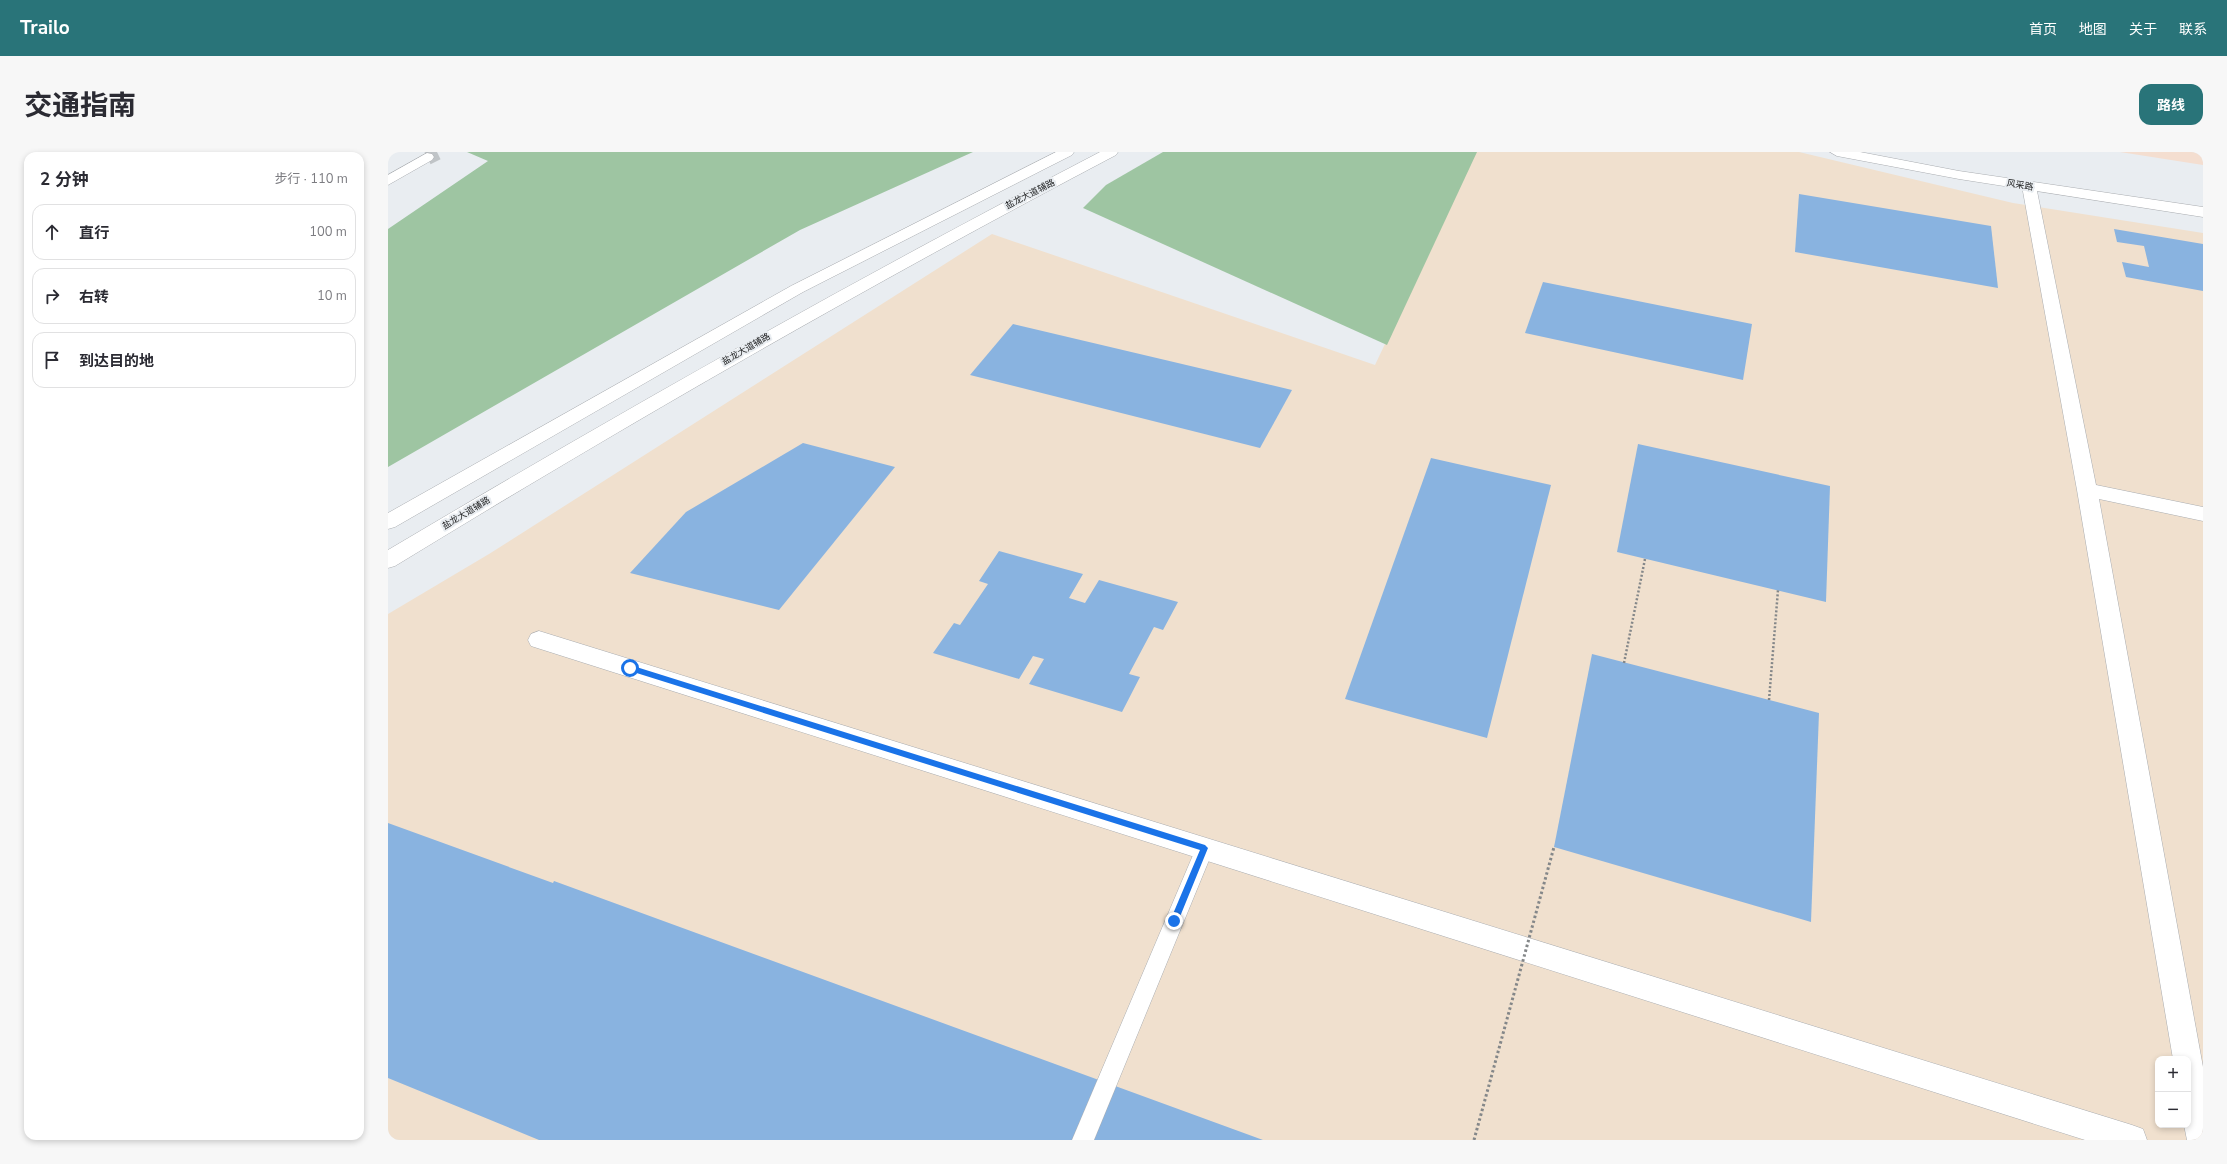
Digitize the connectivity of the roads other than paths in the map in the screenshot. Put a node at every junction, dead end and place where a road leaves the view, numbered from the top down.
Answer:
1 (1067, 152) edge
2 (1111, 152) edge
3 (1837, 152) edge
4 (1910, 152) edge
5 (427, 157) tunnel mouth
6 (1950, 159) dead end
7 (388, 181) edge
8 (2029, 186) junction
9 (2203, 212) edge
10 (2087, 490) junction
11 (2203, 514) edge
12 (388, 522) edge
13 (388, 560) edge
14 (539, 640) dead end
15 (1205, 848) junction
16 (2186, 1056) edge
17 (2191, 1080) edge
18 (1083, 1140) edge
19 (2132, 1140) edge
20 (2202, 1140) edge

1 - 12 main road, 盐龙大道辅路
2 - 13 main road, 盐龙大道辅路
3 - 8 main road, 风采路
4 - 6 main road
5 - 7 main road
8 - 9 main road, 风采路
8 - 10 main road
10 - 11 main road
10 - 16 main road
14 - 15 main road
15 - 18 lane
15 - 19 main road
17 - 20 main road

